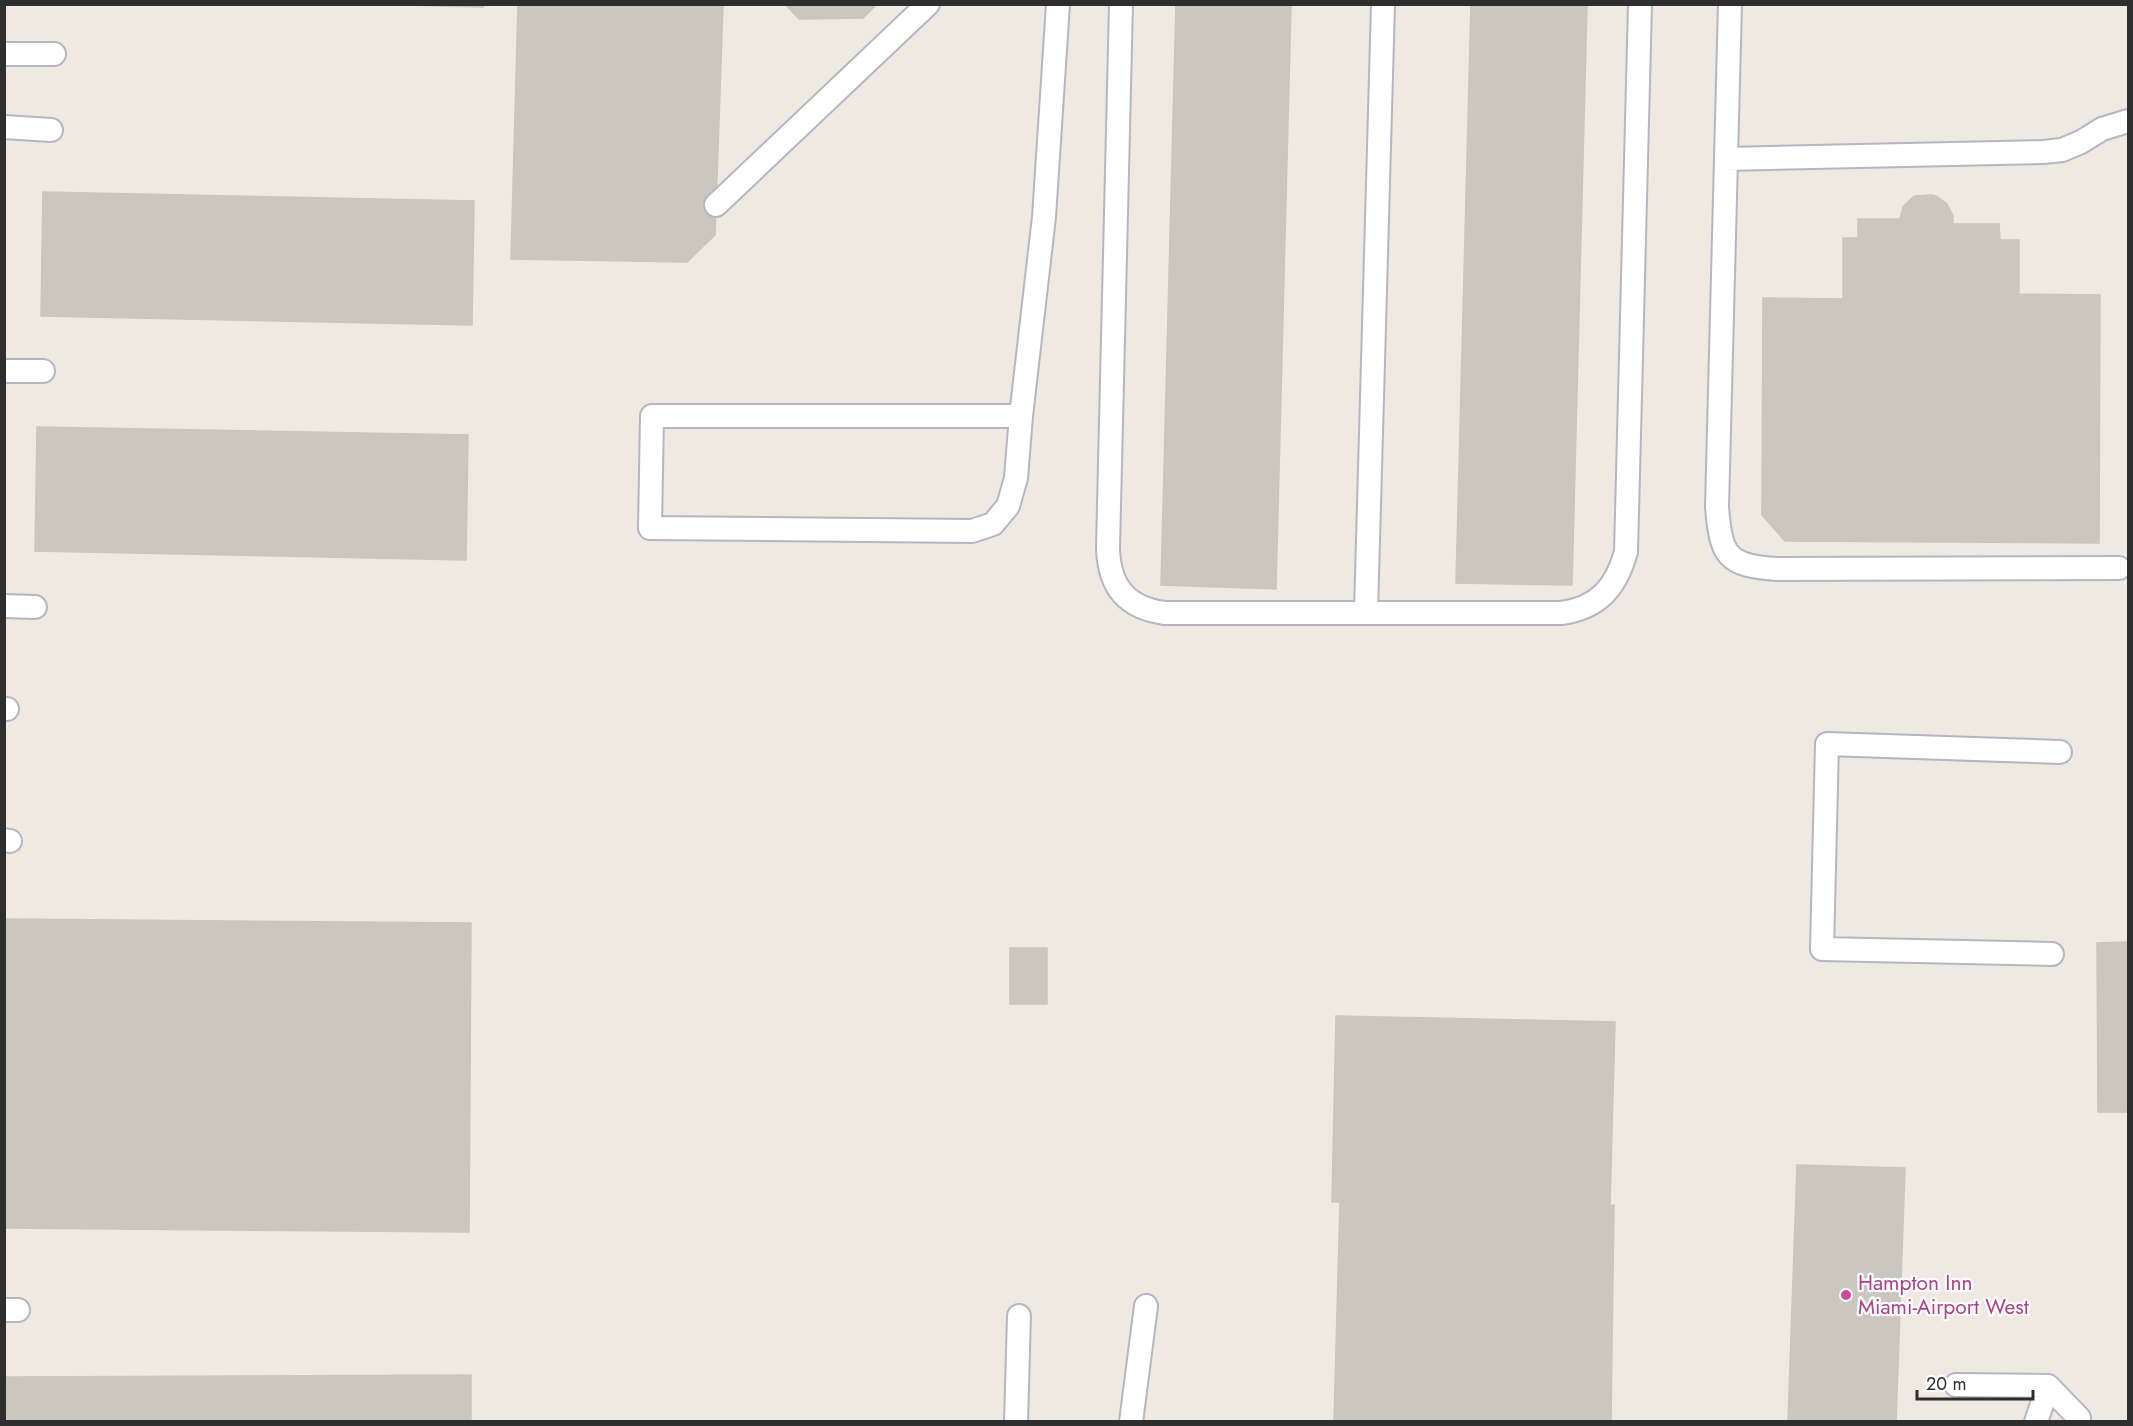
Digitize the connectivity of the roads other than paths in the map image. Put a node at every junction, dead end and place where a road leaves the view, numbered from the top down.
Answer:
1 (928, 4) edge
2 (1058, 4) edge
3 (1121, 4) edge
4 (1383, 4) edge
5 (1640, 4) edge
6 (1730, 4) edge
7 (4, 54) edge
8 (54, 54) dead end
9 (2128, 121) edge
10 (4, 127) edge
11 (51, 130) dead end
12 (1726, 159) junction
13 (716, 205) dead end
14 (4, 371) edge
15 (43, 371) dead end
16 (1021, 416) junction
17 (2119, 568) dead end
18 (4, 606) edge
19 (35, 607) dead end
20 (1366, 612) junction
21 (2060, 752) dead end
22 (2052, 954) dead end
23 (1146, 1306) dead end
24 (1019, 1316) dead end
25 (1956, 1385) dead end
26 (2048, 1386) junction
27 (1016, 1422) edge
28 (1131, 1422) edge
29 (2036, 1422) edge
30 (2079, 1422) edge

1 - 13 lane
2 - 16 lane
3 - 20 lane
4 - 20 lane
5 - 20 lane
6 - 12 lane
7 - 8 lane
9 - 12 lane
10 - 11 lane
12 - 17 lane
14 - 15 lane
16 - 16 lane
18 - 19 lane
21 - 22 lane
23 - 28 lane
24 - 27 lane
25 - 26 lane
26 - 29 lane
26 - 30 lane

